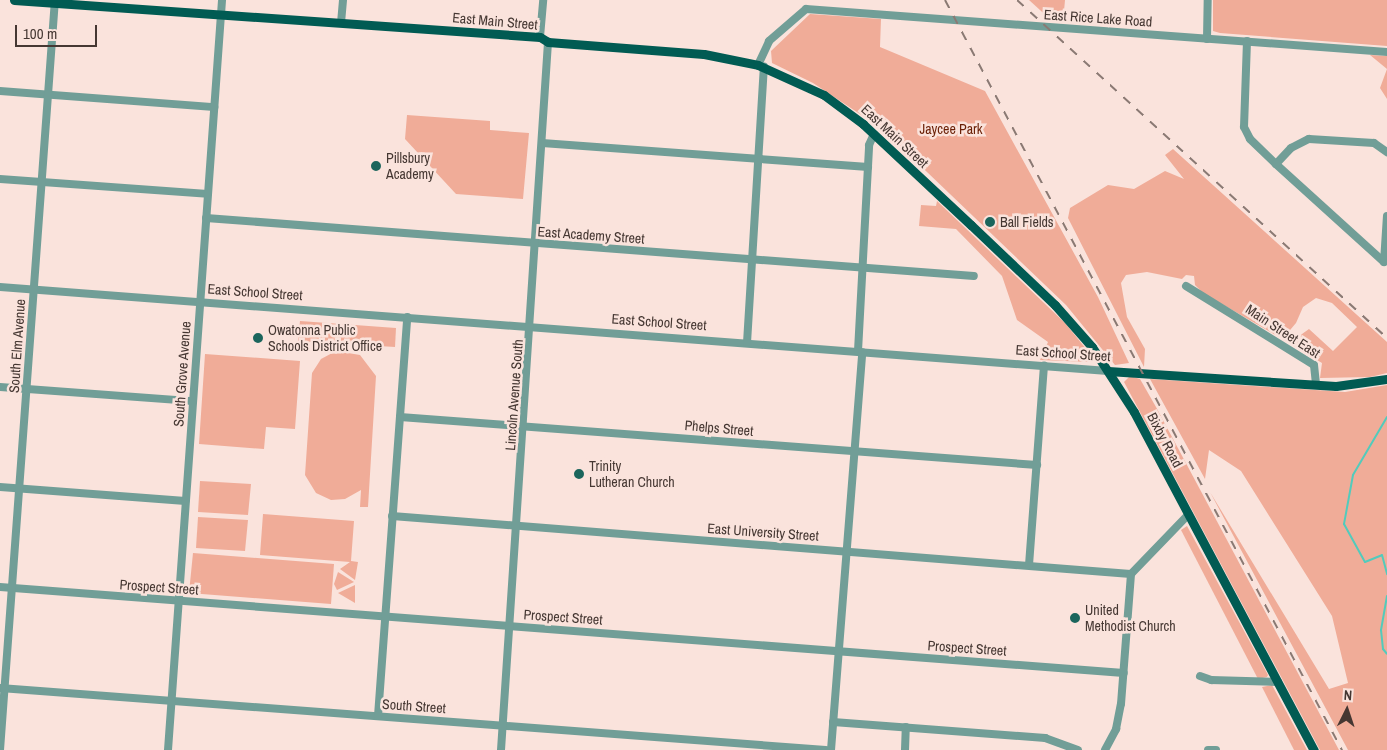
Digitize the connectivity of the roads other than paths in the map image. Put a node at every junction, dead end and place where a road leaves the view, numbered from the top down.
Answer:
1 (14, 0) edge
2 (222, 0) edge
3 (343, 0) edge
4 (543, 0) edge
5 (807, 0) edge
6 (1208, 0) edge
7 (55, 1) edge
8 (806, 9) junction
9 (221, 15) junction
10 (341, 24) junction
11 (540, 37) junction
12 (1206, 38) junction
13 (548, 42) junction
14 (1247, 42) junction
15 (1387, 52) edge
16 (761, 66) junction
17 (0, 91) edge
18 (48, 95) junction
19 (214, 107) junction
20 (874, 134) junction
21 (542, 143) junction
22 (1387, 152) edge
23 (758, 159) junction
24 (1276, 164) junction
25 (868, 166) junction
26 (0, 179) edge
27 (42, 182) junction
28 (930, 187) joint
29 (207, 194) junction
30 (1387, 216) edge
31 (206, 218) junction
32 (536, 243) junction
33 (752, 260) junction
34 (863, 268) junction
35 (974, 276) dead end
36 (1186, 286) dead end
37 (0, 287) edge
38 (34, 289) junction
39 (199, 302) junction
40 (407, 317) junction
41 (531, 326) junction
42 (747, 343) junction
43 (860, 352) junction
44 (1044, 366) junction
45 (1108, 371) junction
46 (1387, 379) edge
47 (1316, 385) junction
48 (0, 387) edge
49 (27, 389) junction
50 (192, 401) junction
51 (400, 417) junction
52 (524, 426) junction
53 (854, 451) junction
54 (1037, 465) junction
55 (0, 487) edge
56 (19, 488) junction
57 (185, 501) junction
58 (1189, 514) junction
59 (392, 516) junction
60 (517, 526) junction
61 (846, 551) junction
62 (1029, 565) junction
63 (1131, 574) junction
64 (0, 587) edge
65 (12, 588) junction
66 (178, 601) junction
67 (385, 616) junction
68 (510, 625) junction
69 (839, 651) junction
70 (1124, 673) junction
71 (1200, 676) dead end
72 (1278, 682) junction
73 (2, 688) edge
74 (172, 701) junction
75 (378, 716) junction
76 (833, 722) junction
77 (503, 726) junction
78 (906, 727) junction
79 (0, 750) edge
80 (168, 750) edge
81 (501, 750) edge
82 (826, 750) edge
83 (831, 750) edge
84 (905, 750) edge
85 (1078, 750) edge
86 (1105, 750) edge
87 (1208, 750) edge
88 (1216, 750) edge
89 (1314, 750) edge

1 - 7 main road, East Main Street
2 - 9 street, South Grove Avenue
3 - 10 street
4 - 11 street
5 - 8 street
6 - 12 street
7 - 9 main road, East Main Street
7 - 18 street, South Elm Avenue
8 - 12 street, East Rice Lake Road
8 - 16 street
9 - 10 main road, East Main Street
9 - 19 street, South Grove Avenue
10 - 11 main road, East Main Street
11 - 13 main road, East Main Street
12 - 14 street, East Rice Lake Road
13 - 16 main road, East Main Street
13 - 21 street, Lincoln Avenue South
14 - 15 street, East Rice Lake Road
14 - 24 street
16 - 20 main road, East Main Street
16 - 23 street
17 - 18 street
18 - 19 street
18 - 27 street, South Elm Avenue
19 - 29 street, South Grove Avenue
20 - 25 street
20 - 28 main road, East Main Street
21 - 23 street
21 - 32 street, Lincoln Avenue South
22 - 24 street
23 - 25 street
23 - 33 street
24 - 30 street
25 - 34 street
26 - 27 street
27 - 29 street
27 - 38 street, South Elm Avenue
28 - 45 main road, Bixby Road
29 - 31 street, South Grove Avenue
31 - 32 street, East Academy Street
31 - 39 street, South Grove Avenue
32 - 33 street, East Academy Street
32 - 41 street, Lincoln Avenue South
33 - 34 street, East Academy Street
33 - 42 street
34 - 35 street, East Academy Street
34 - 43 street
36 - 47 street, Main Street East
37 - 38 street, East School Street
38 - 39 street, East School Street
38 - 49 street, South Elm Avenue
39 - 40 street, East School Street
39 - 50 street, South Grove Avenue
40 - 41 street, East School Street
40 - 51 street
41 - 42 street, East School Street
41 - 52 street, Lincoln Avenue South
42 - 43 street, East School Street
43 - 44 street, East School Street
43 - 53 street
44 - 45 street, East School Street
44 - 54 street
45 - 47 main road, East School Street
45 - 58 main road, Bixby Road
46 - 47 main road
48 - 49 street
49 - 50 street
49 - 56 street, South Elm Avenue
50 - 57 street, South Grove Avenue
51 - 52 street, Phelps Street
51 - 59 street
52 - 53 street, Phelps Street
52 - 60 street, Lincoln Avenue South
53 - 54 street, Phelps Street
53 - 61 street
54 - 62 street
55 - 56 street
56 - 57 street
56 - 65 street, South Elm Avenue
57 - 66 street, South Grove Avenue
58 - 63 street
58 - 72 main road, Bixby Road
59 - 60 street, East University Street
59 - 67 street
60 - 61 street, East University Street
60 - 68 street, Lincoln Avenue South
61 - 62 street, East University Street
61 - 69 street
62 - 63 street, East University Street
63 - 70 street
64 - 65 street, Prospect Street
65 - 66 street, Prospect Street
65 - 73 street, South Elm Avenue
66 - 67 street, Prospect Street
66 - 74 street, South Grove Avenue
67 - 68 street, Prospect Street
67 - 75 street
68 - 69 street, Prospect Street
68 - 77 street, Lincoln Avenue South
69 - 70 street, Prospect Street
69 - 76 street
70 - 86 street
71 - 72 street
72 - 89 main road, Bixby Road
73 - 74 street, South Street
73 - 79 street, South Elm Avenue
74 - 75 street, South Street
74 - 80 street, South Grove Avenue
75 - 77 street, South Street
76 - 78 street
76 - 83 street
77 - 81 street, Lincoln Avenue South
77 - 82 street, South Street
78 - 84 street
78 - 85 street
87 - 88 street

